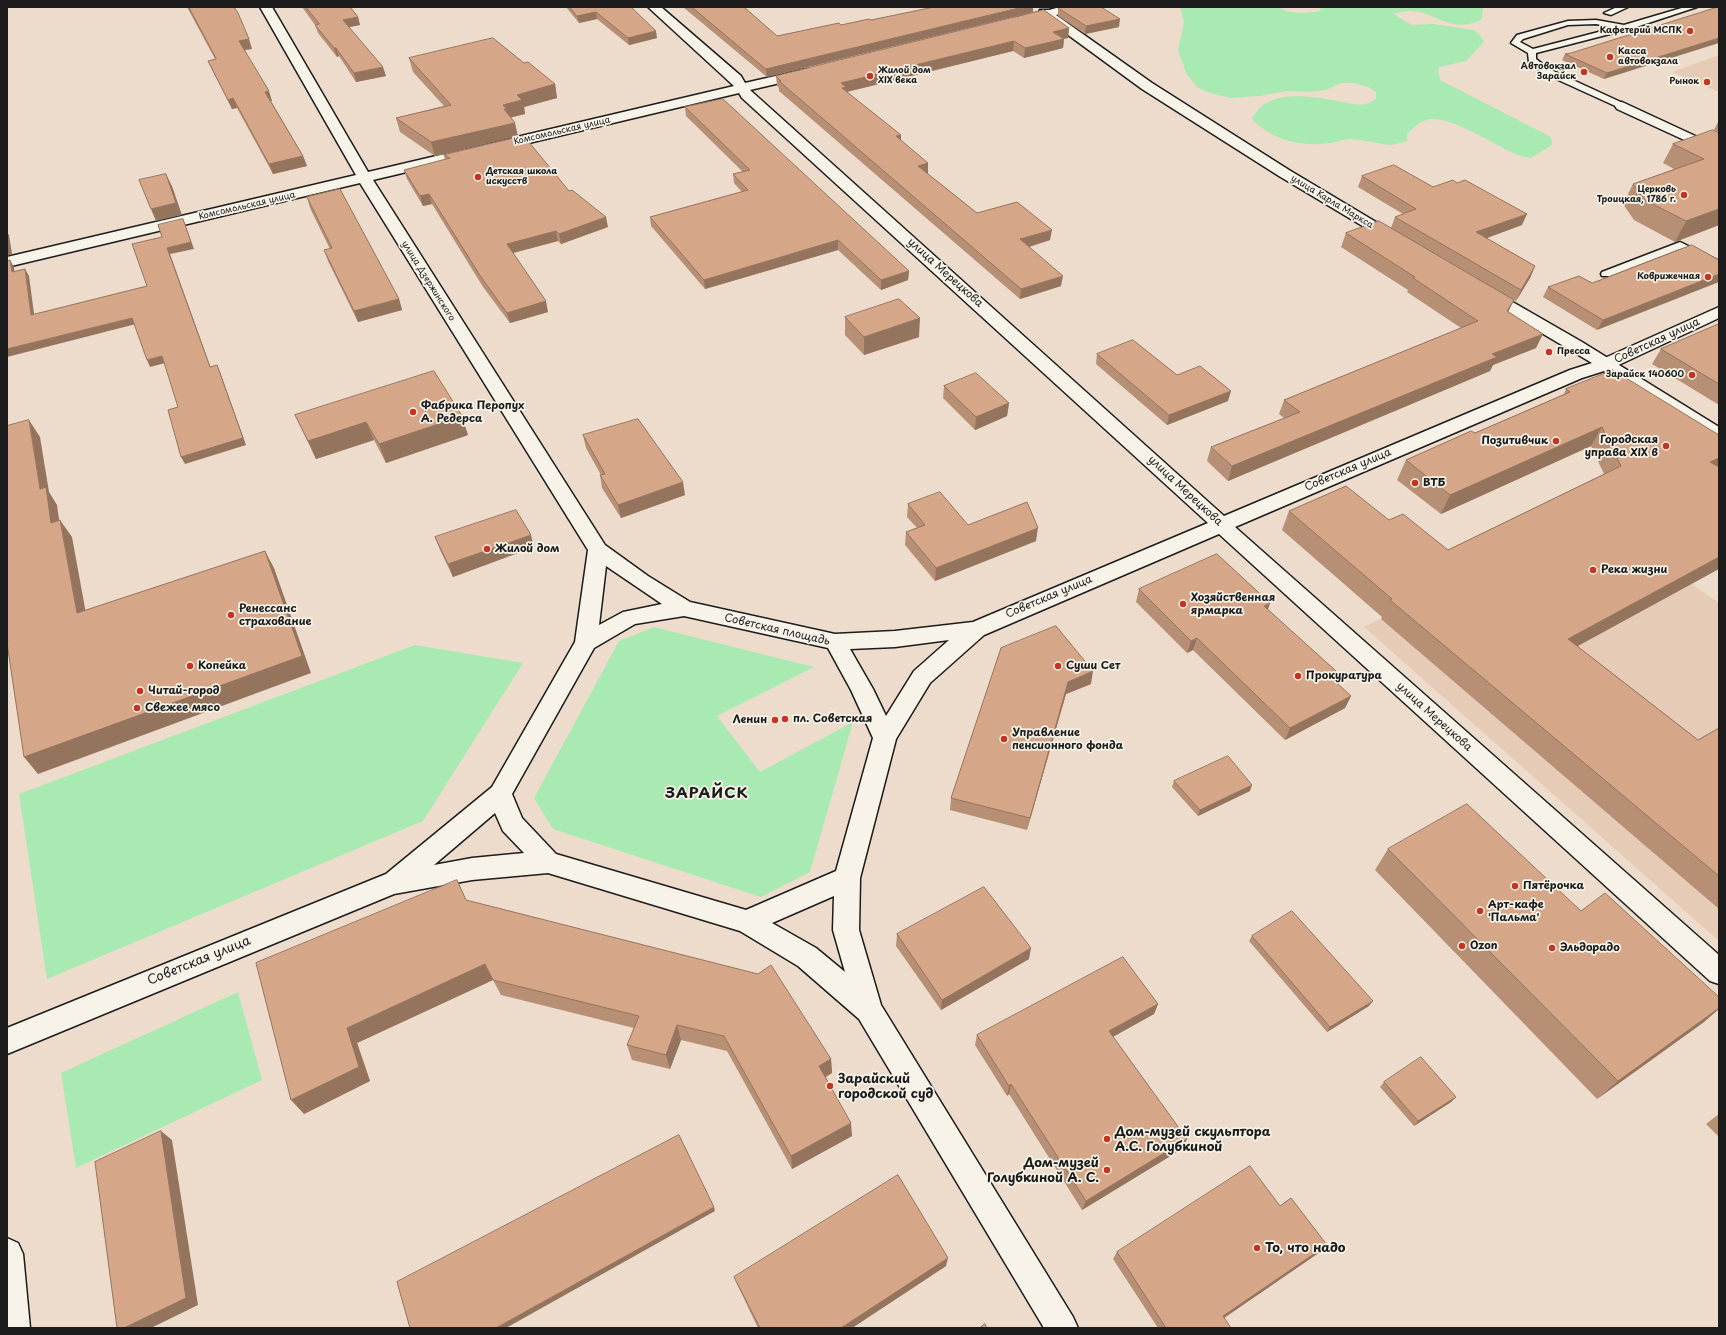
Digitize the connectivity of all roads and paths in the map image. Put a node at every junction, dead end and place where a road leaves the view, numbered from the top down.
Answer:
1 (266, 7) edge
2 (654, 7) edge
3 (1034, 7) edge
4 (1074, 7) edge
5 (1624, 7) edge
6 (1693, 7) edge
7 (1608, 13) dead end
8 (1047, 14) junction
9 (1009, 24) edge
10 (1624, 32) junction
11 (1592, 40) junction
12 (1613, 40) edge
13 (1562, 44) junction
14 (1583, 47) dead end
15 (1549, 48) junction
16 (1570, 51) dead end
17 (1533, 52) junction
18 (1557, 55) dead end
19 (819, 70) edge
20 (743, 89) junction
21 (1622, 106) joint
22 (1719, 152) edge
23 (366, 178) junction
24 (1410, 248) edge
25 (7, 262) edge
26 (1719, 265) edge
27 (1606, 274) dead end
28 (1470, 283) edge
29 (1719, 312) edge
30 (1604, 365) junction
31 (1719, 435) edge
32 (1221, 524) junction
33 (598, 550) junction
34 (684, 608) junction
35 (976, 628) junction
36 (586, 642) junction
37 (835, 642) junction
38 (886, 738) junction
39 (500, 794) junction
40 (548, 862) junction
41 (847, 878) junction
42 (392, 883) junction
43 (748, 922) junction
44 (1719, 972) edge
45 (869, 1010) junction
46 (7, 1041) edge
47 (7, 1254) edge
48 (14, 1328) edge
49 (1062, 1328) edge

1 - 23 street, улица Дзержинского
2 - 20 street, улица Мерецкова
3 - 8 street, улица Карла Маркса
4 - 8 street
5 - 7 lane
6 - 10 lane
8 - 9 street
8 - 24 street, улица Карла Маркса
10 - 11 lane
10 - 17 lane
11 - 12 lane
11 - 13 lane
13 - 14 lane
13 - 15 lane
15 - 16 lane
15 - 17 lane
17 - 18 lane
17 - 21 lane
19 - 20 street, Комсомольская улица
20 - 23 street, Комсомольская улица
20 - 32 street, улица Мерецкова
21 - 22 street
23 - 25 street, Комсомольская улица
23 - 33 street, улица Дзержинского
26 - 27 lane
28 - 30 street
29 - 30 street, Советская улица
30 - 31 street
30 - 32 street, Советская улица
32 - 35 street, Советская улица
32 - 44 street, улица Мерецкова
33 - 34 street, улица Дзержинского
33 - 36 street
34 - 36 street, Советская площадь
34 - 37 street, Советская площадь
35 - 37 street, Советская улица
35 - 38 street, Советская улица
36 - 39 street
37 - 38 street, Советская площадь
38 - 41 street
39 - 40 street
39 - 42 street, Советская улица
40 - 42 street, Советская улица
40 - 43 street
41 - 43 street
41 - 45 street
42 - 46 street, Советская улица
43 - 45 street
45 - 49 street
47 - 48 street

